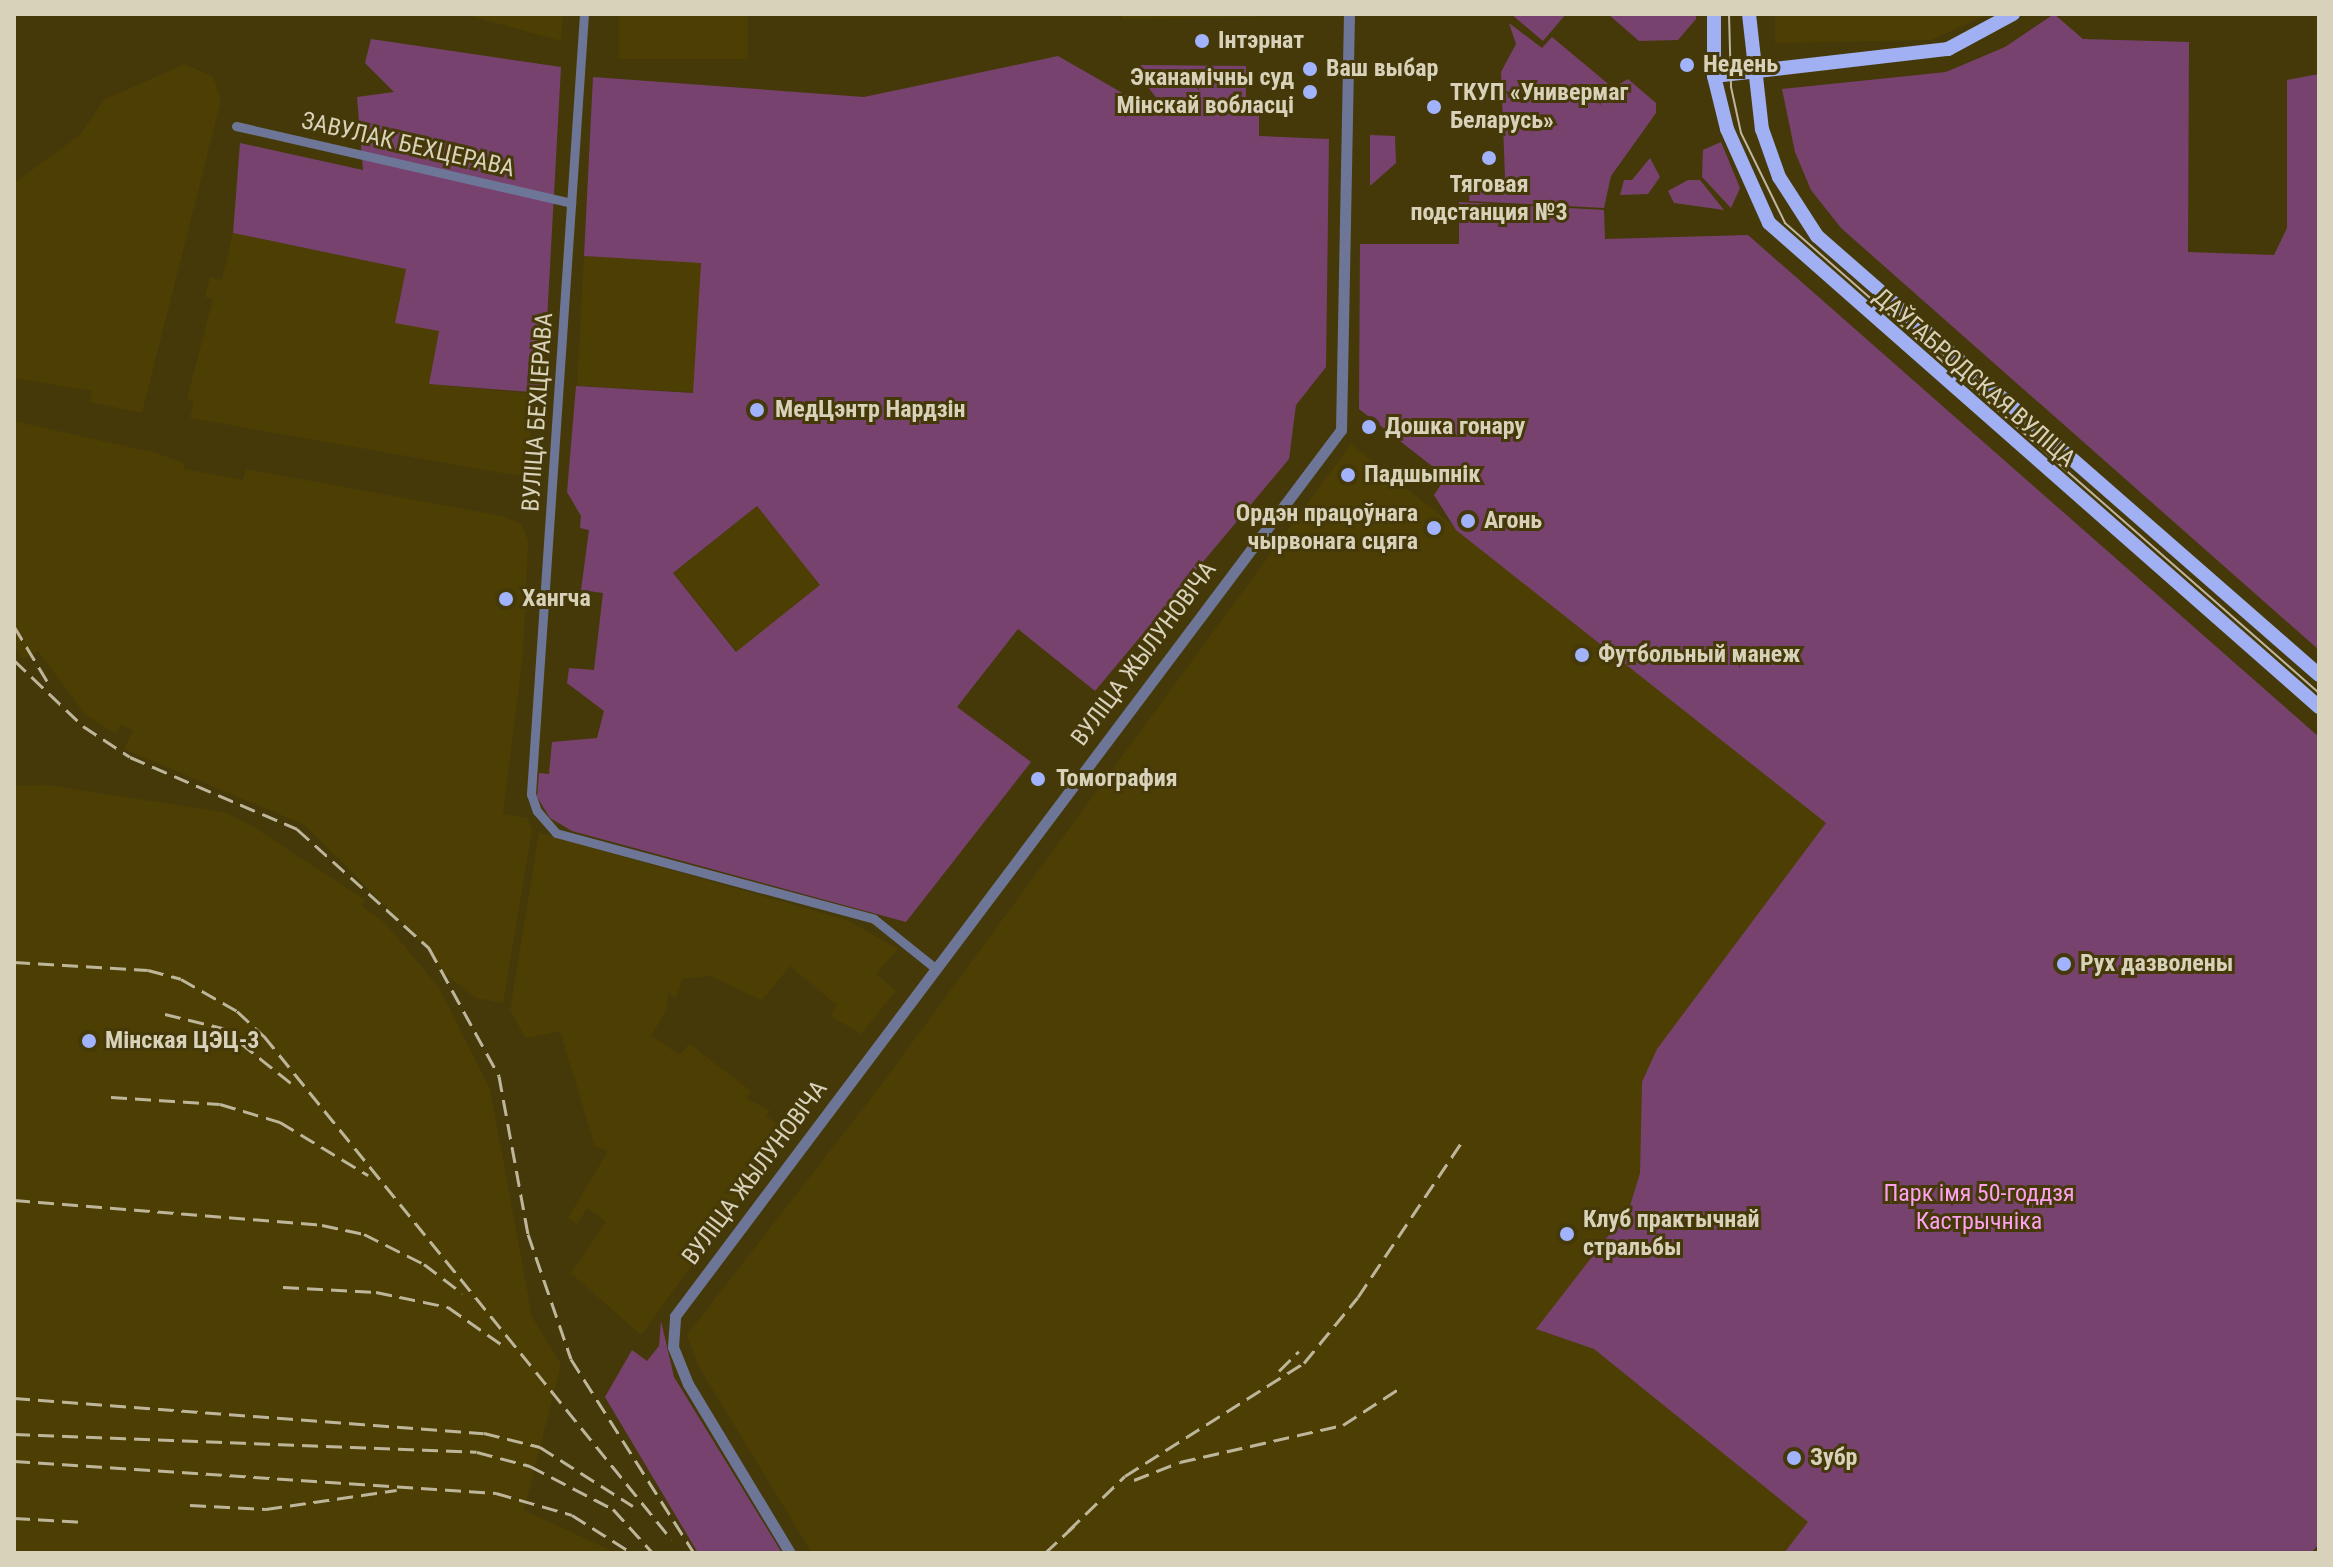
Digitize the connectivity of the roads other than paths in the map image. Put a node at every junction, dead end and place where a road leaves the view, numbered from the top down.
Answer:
1 (584, 14) edge
2 (1349, 14) edge
3 (1714, 14) edge
4 (1749, 14) edge
5 (2013, 14) edge
6 (1751, 71) junction
7 (1714, 76) junction
8 (236, 126) dead end
9 (571, 203) junction
10 (2319, 675) edge
11 (2319, 707) edge
12 (934, 967) junction
13 (790, 1553) edge

1 - 9 street, ВУЛІЦА БЕХЦЕРАВА
2 - 12 street, ВУЛІЦА ЖЫЛУНОВІЧА
3 - 7 main road, ДАЎГАБРОДСКАЯ ВУЛІЦА
4 - 6 main road, ДАЎГАБРОДСКАЯ ВУЛІЦА
5 - 6 main road
6 - 7 main road
6 - 10 main road, ДАЎГАБРОДСКАЯ ВУЛІЦА
7 - 11 main road, ДАЎГАБРОДСКАЯ ВУЛІЦА
8 - 9 street, ЗАВУЛАК БЕХЦЕРАВА
9 - 12 street, ВУЛІЦА БЕХЦЕРАВА
12 - 13 street, ВУЛІЦА ЖЫЛУНОВІЧА

